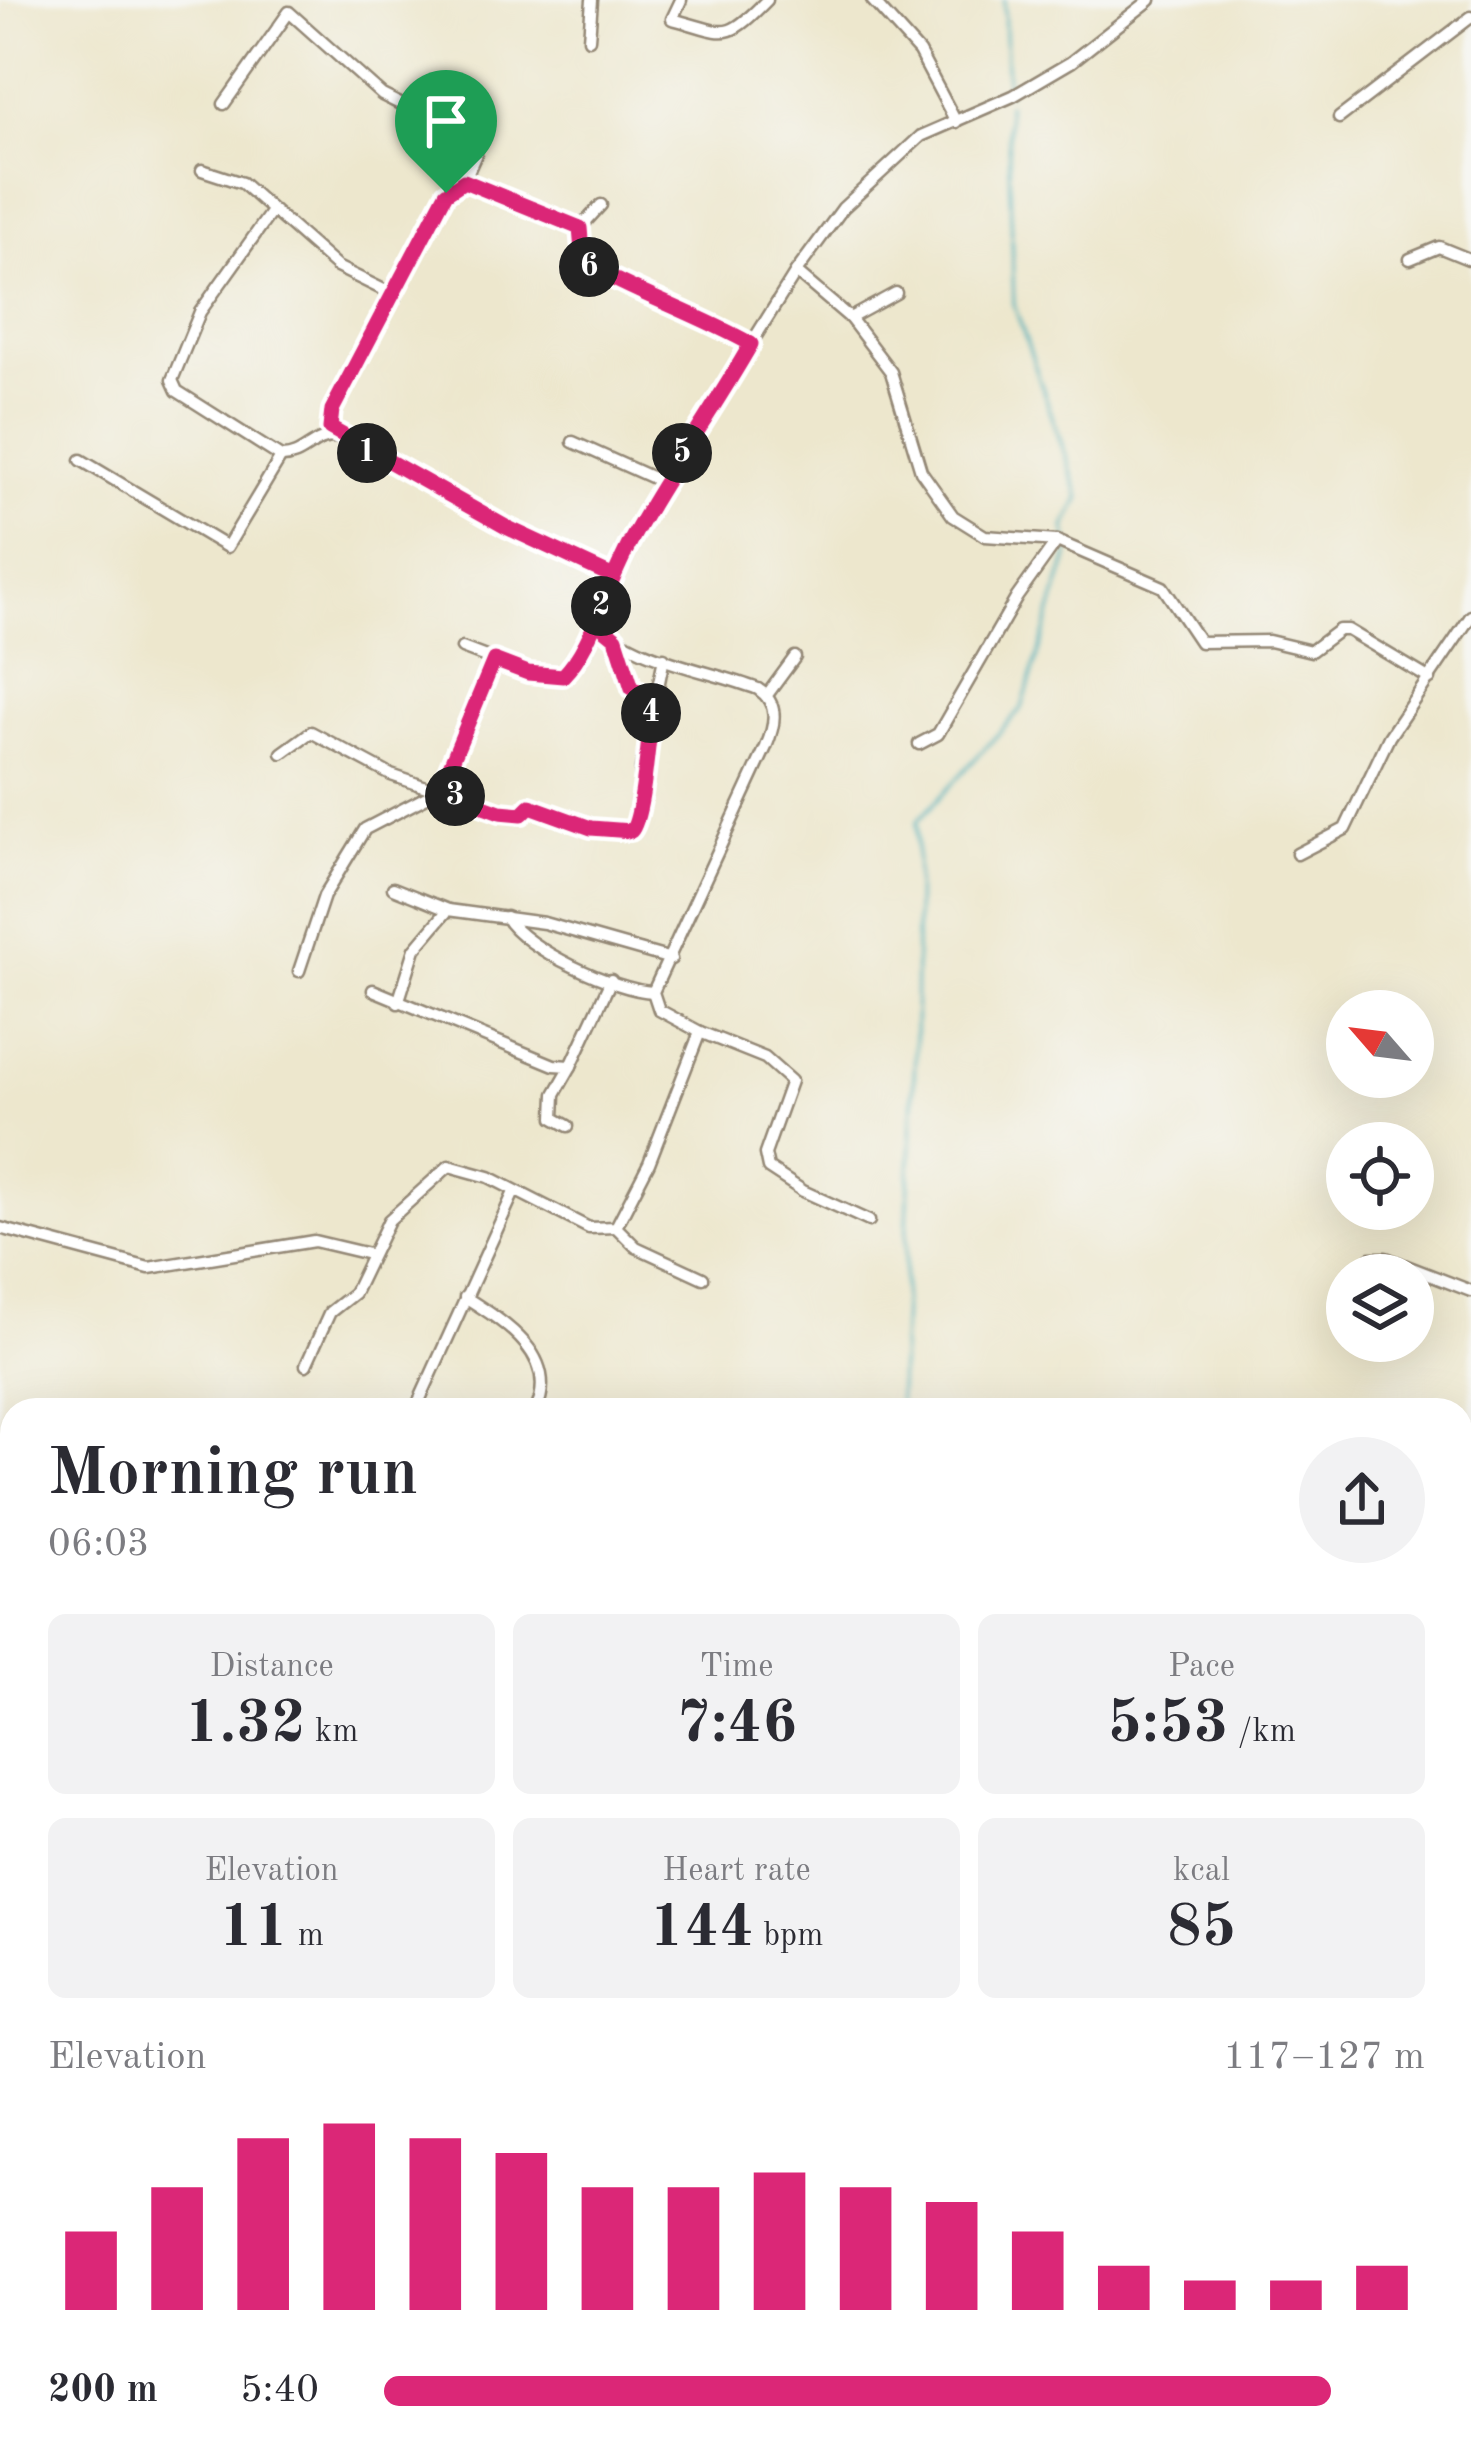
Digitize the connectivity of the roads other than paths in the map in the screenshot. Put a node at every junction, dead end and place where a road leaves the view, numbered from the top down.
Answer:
1 (592, 0) edge
2 (680, 0) edge
3 (767, 0) edge
4 (872, 0) edge
5 (1150, 0) edge
6 (1471, 17) edge
7 (589, 39) dead end
8 (224, 104) dead end
9 (1339, 118) dead end
10 (956, 122) junction
11 (202, 170) dead end
12 (464, 181) junction
13 (601, 205) dead end
14 (272, 211) junction
15 (580, 228) junction
16 (1411, 259) dead end
17 (1471, 260) edge
18 (796, 272) junction
19 (896, 293) dead end
20 (396, 296) junction
21 (850, 318) junction
22 (751, 344) junction
23 (337, 437) junction
24 (573, 442) dead end
25 (281, 457) junction
26 (81, 460) dead end
27 (664, 483) junction
28 (1057, 542) junction
29 (614, 577) junction
30 (1471, 616) edge
31 (594, 620) junction
32 (616, 638) junction
33 (462, 648) dead end
34 (795, 657) dead end
35 (664, 658) junction
36 (494, 660) junction
37 (1430, 679) junction
38 (767, 695) junction
39 (654, 698) junction
40 (919, 744) dead end
41 (283, 753) dead end
42 (440, 790) junction
43 (1297, 854) dead end
44 (393, 888) dead end
45 (448, 910) junction
46 (506, 916) junction
47 (671, 959) junction
48 (299, 971) dead end
49 (611, 980) junction
50 (373, 990) dead end
51 (653, 992) junction
52 (398, 1003) junction
53 (700, 1032) junction
54 (572, 1066) junction
55 (568, 1126) dead end
56 (514, 1192) junction
57 (869, 1221) dead end
58 (616, 1227) junction
59 (0, 1228) edge
60 (369, 1254) junction
61 (1434, 1277) edge
62 (703, 1278) dead end
63 (1471, 1291) edge
64 (466, 1297) junction
65 (306, 1365) dead end
66 (421, 1398) edge
67 (541, 1398) edge

1 - 7 street
2 - 3 street
4 - 10 street
5 - 10 street
6 - 9 street
8 - 12 street
10 - 18 street
11 - 14 street
12 - 15 street
12 - 20 street
13 - 15 street
14 - 20 street
14 - 25 street
15 - 22 street
16 - 17 street
18 - 21 street
18 - 22 street
19 - 21 street
20 - 23 street
21 - 28 street
22 - 27 street
23 - 25 street
23 - 29 street
24 - 27 street
25 - 26 street
27 - 29 street
28 - 37 street
28 - 40 street
29 - 31 street
30 - 37 street
31 - 32 street
31 - 36 street
32 - 35 street
32 - 39 street
33 - 36 street
34 - 38 street
35 - 38 street
35 - 39 street
36 - 42 street
37 - 43 street
38 - 47 street
39 - 42 street
41 - 42 street
42 - 48 street
44 - 45 street
45 - 46 street
45 - 52 street
46 - 47 street
46 - 49 street
47 - 51 street
49 - 51 street
49 - 54 street
50 - 52 street
51 - 53 street
52 - 54 street
53 - 57 street
53 - 58 street
54 - 55 street
56 - 58 street
56 - 60 street
56 - 64 street
58 - 62 street
59 - 60 street
60 - 65 street
61 - 63 street
64 - 66 street
64 - 67 street

